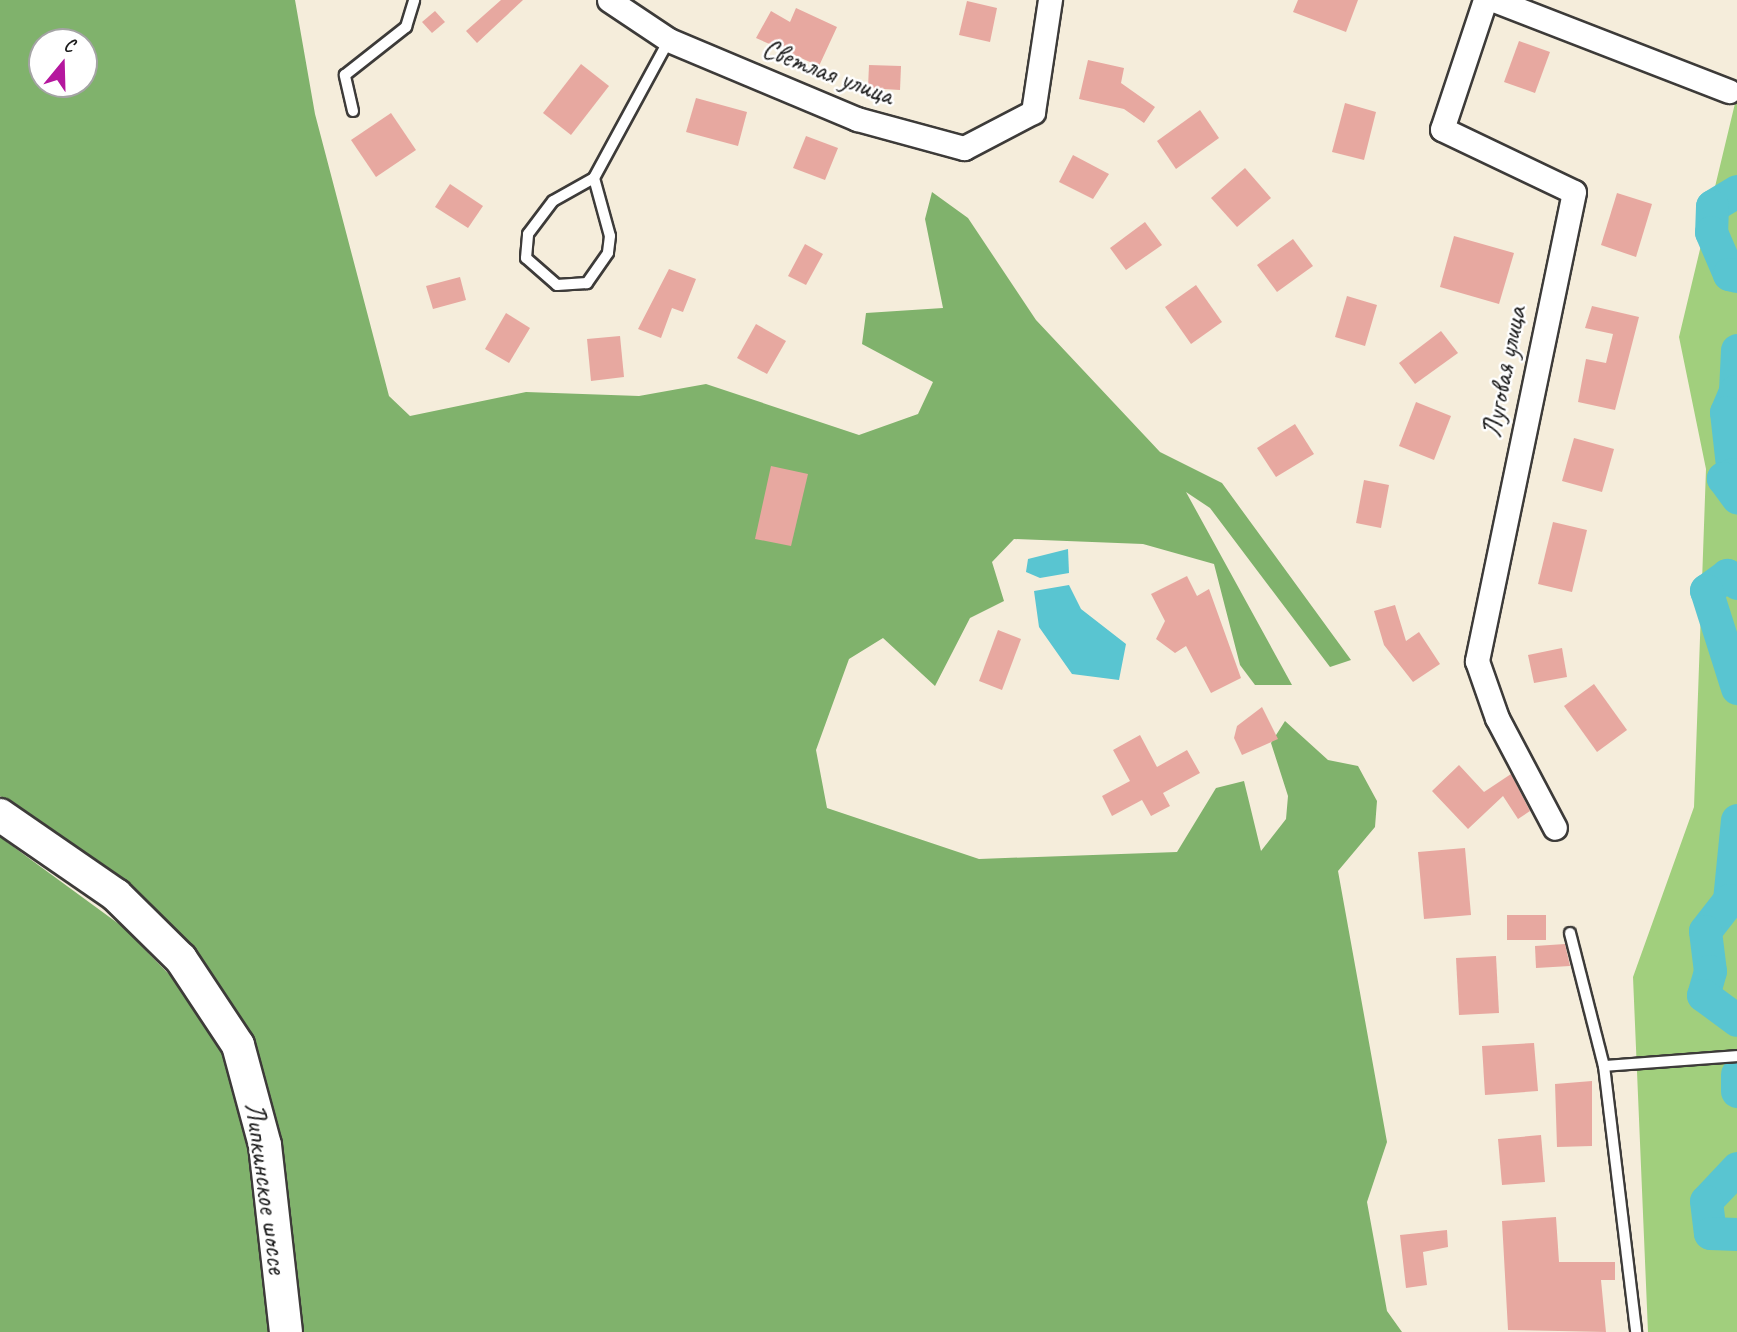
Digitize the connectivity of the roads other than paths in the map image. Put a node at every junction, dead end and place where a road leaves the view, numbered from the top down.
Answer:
1 (414, 0) edge
2 (609, 0) edge
3 (1050, 0) edge
4 (1485, 0) edge
5 (1494, 0) edge
6 (669, 40) junction
7 (1729, 91) dead end
8 (353, 111) dead end
9 (594, 178) junction
10 (0, 815) edge
11 (1555, 828) dead end
12 (1570, 933) dead end
13 (1733, 1056) edge
14 (1604, 1066) junction
15 (286, 1332) edge
16 (1636, 1332) edge

1 - 8 lane
2 - 6 street, Светлая улица
3 - 6 street, Светлая улица
4 - 11 street, Луговая улица
5 - 7 street
6 - 9 lane
9 - 9 lane
10 - 15 street, Липкинское шоссе
12 - 14 lane
13 - 14 lane
14 - 16 lane

